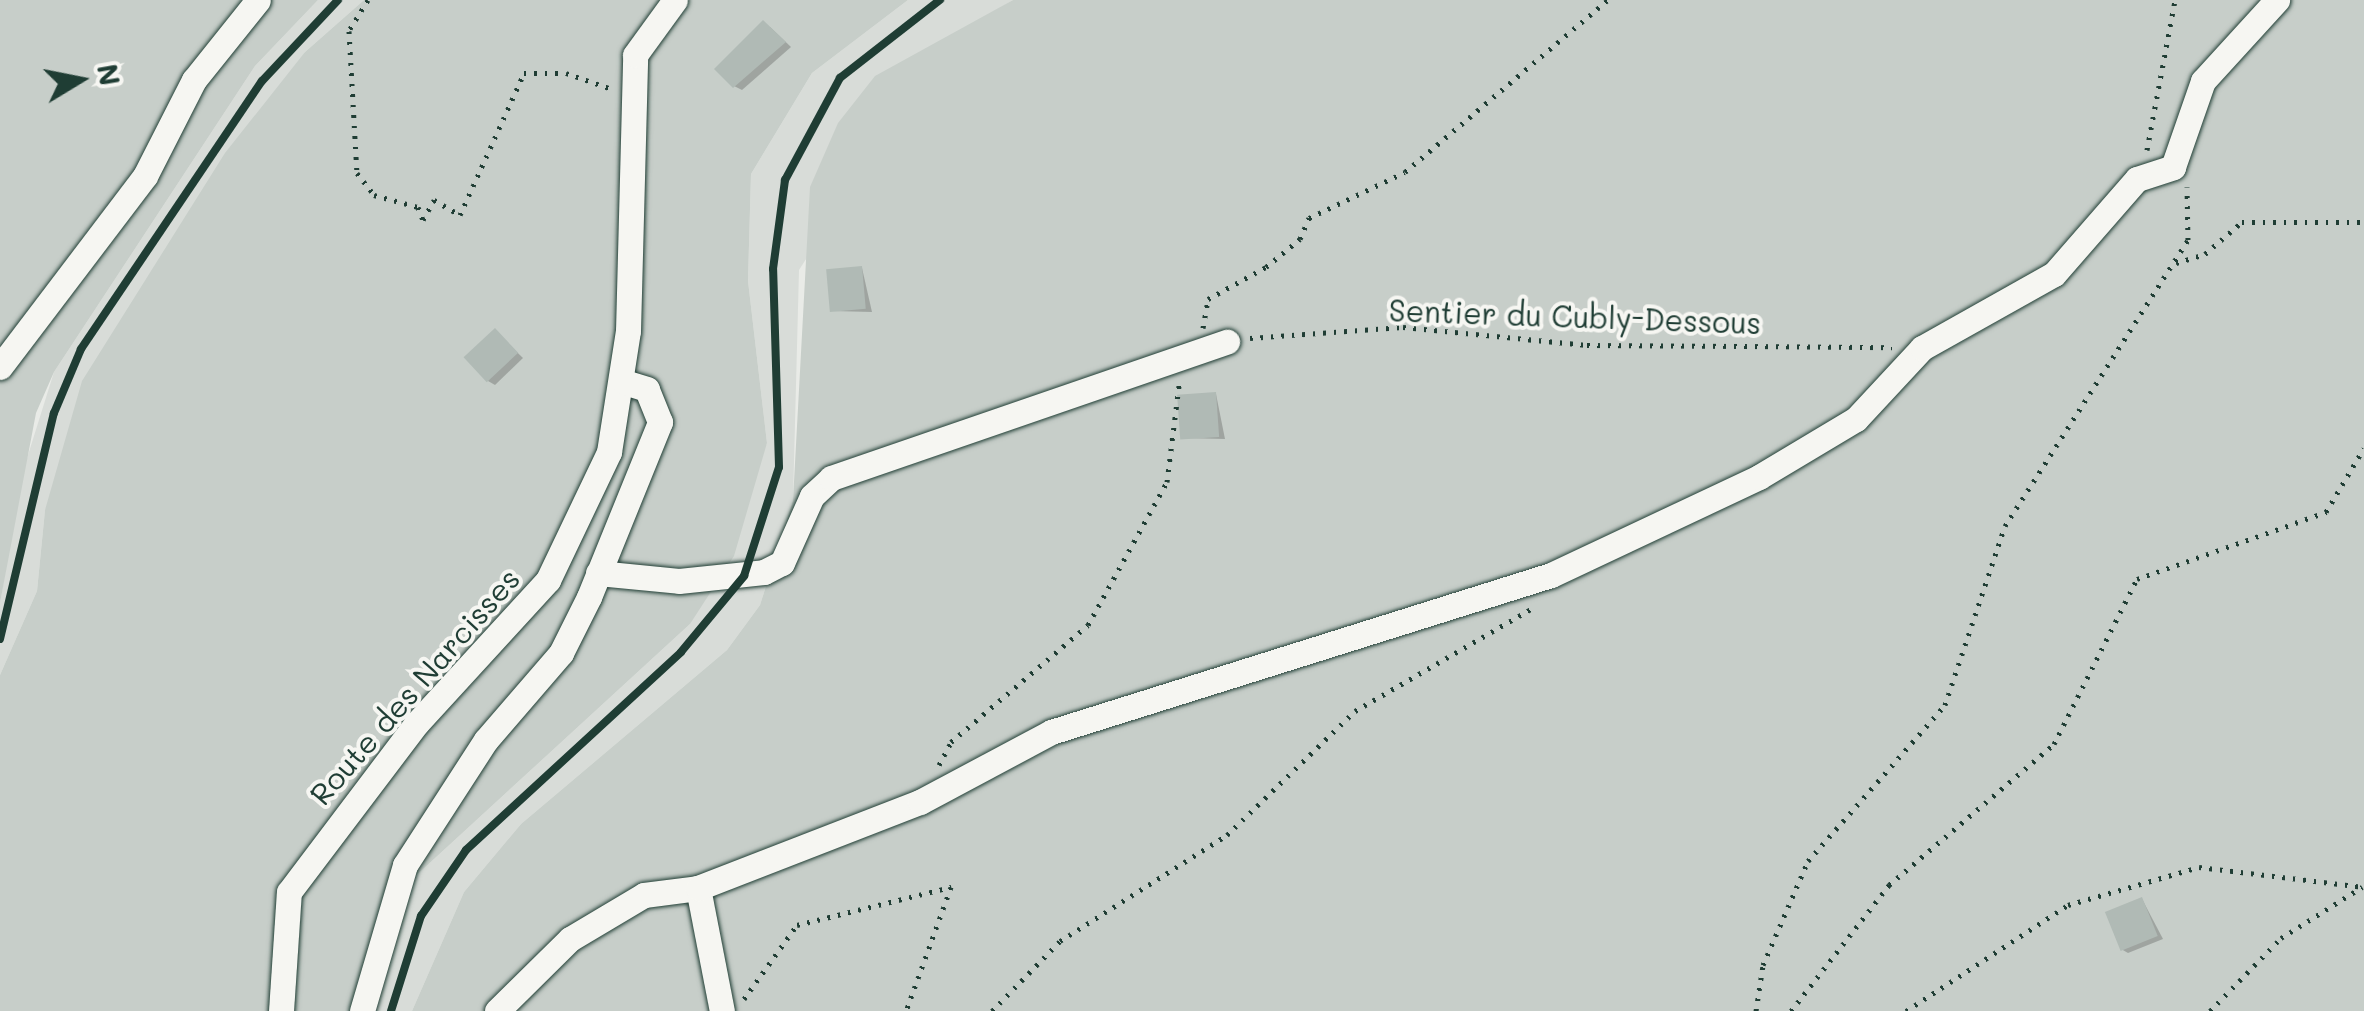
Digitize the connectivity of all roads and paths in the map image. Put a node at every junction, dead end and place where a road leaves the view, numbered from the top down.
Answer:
1 (258, 0) edge
2 (368, 0) edge
3 (675, 0) edge
4 (1608, 0) edge
5 (2176, 0) edge
6 (2277, 0) edge
7 (609, 88) dead end
8 (2173, 167) junction
9 (2364, 222) edge
10 (2176, 263) junction
11 (1206, 348) junction
12 (1922, 348) junction
13 (0, 367) edge
14 (624, 382) junction
15 (2364, 448) edge
16 (598, 573) junction
17 (1552, 575) junction
18 (920, 802) junction
19 (2364, 886) edge
20 (698, 888) junction
21 (281, 1011) edge
22 (362, 1011) edge
23 (497, 1011) edge
24 (722, 1011) edge
25 (739, 1011) edge
26 (906, 1011) edge
27 (992, 1011) edge
28 (1756, 1011) edge
29 (1791, 1011) edge
30 (1906, 1011) edge
31 (2210, 1011) edge

1 - 13 street
2 - 7 path
3 - 14 street, Route des Narcisses
4 - 11 path
5 - 8 path
6 - 8 street
8 - 10 path
8 - 12 street
9 - 10 path
10 - 28 path
11 - 12 path, Sentier du Cubly-Dessous
11 - 16 street
11 - 18 path
12 - 17 street
14 - 16 street
14 - 21 street, Route des Narcisses
15 - 29 path
16 - 22 street
17 - 18 street
17 - 27 path
18 - 20 street
19 - 30 path
19 - 31 path
20 - 23 street
20 - 24 street
25 - 26 path

